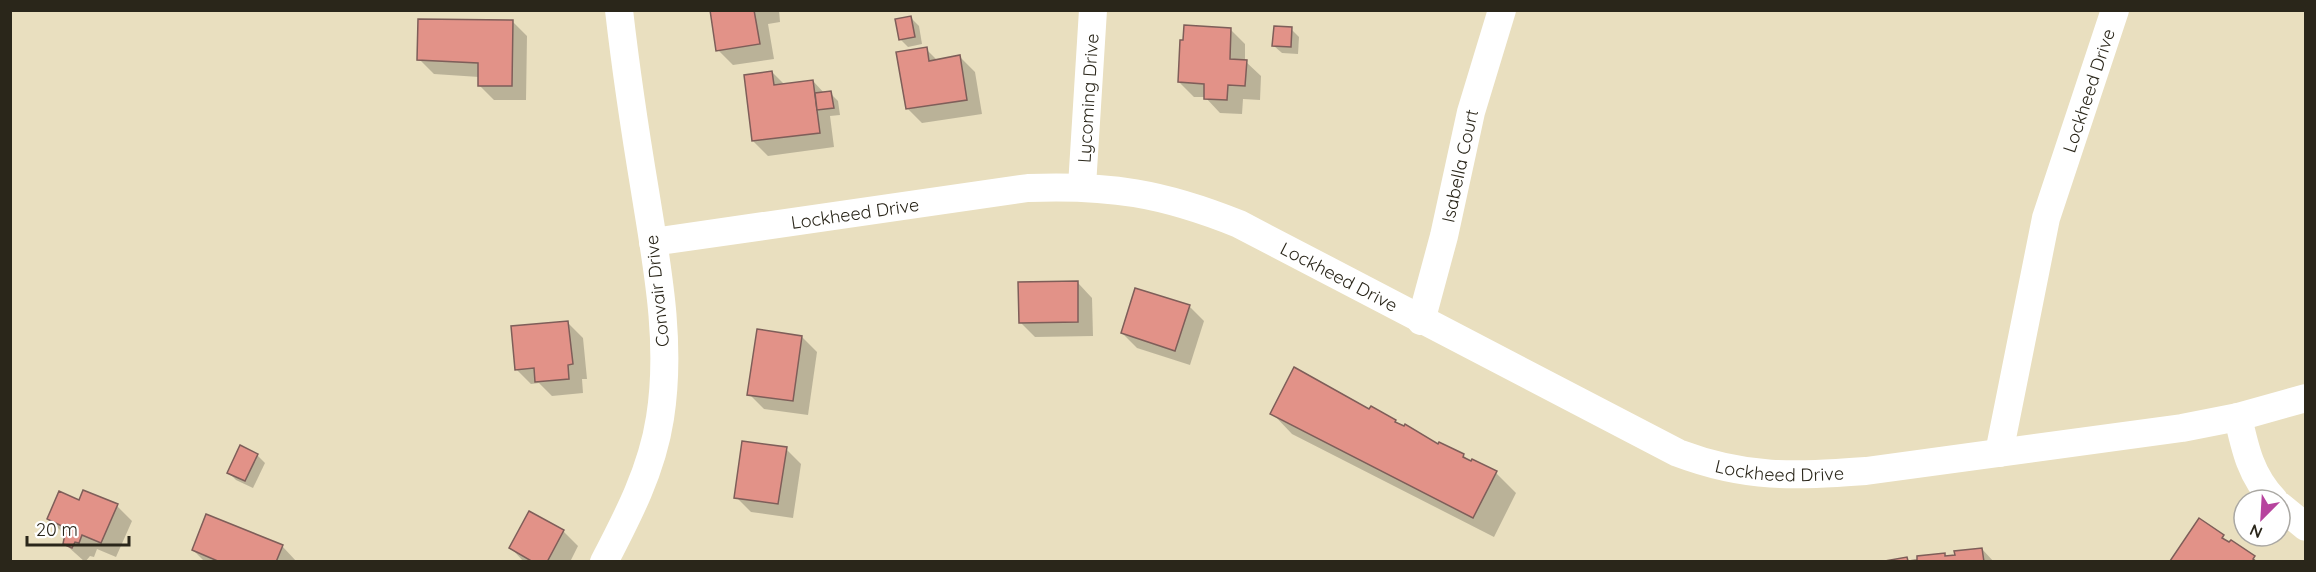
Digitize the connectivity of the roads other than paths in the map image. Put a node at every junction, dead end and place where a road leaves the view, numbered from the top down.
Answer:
1 (620, 10) edge
2 (1093, 10) edge
3 (1502, 10) edge
4 (2115, 10) edge
5 (1082, 186) junction
6 (653, 242) junction
7 (1421, 321) junction
8 (2306, 398) edge
9 (2238, 417) junction
10 (1999, 453) junction
11 (2264, 488) edge
12 (2292, 516) edge
13 (2306, 527) edge
14 (604, 561) edge

1 - 6 street, Convair Drive
2 - 5 street, Lycoming Drive
3 - 7 street, Isabella Court
4 - 10 street, Lockheed Drive
5 - 6 street, Lockheed Drive
5 - 7 street, Lockheed Drive
6 - 14 street, Convair Drive
7 - 10 street, Lockheed Drive
8 - 9 street, Lockheed Drive
9 - 10 street, Lockheed Drive
9 - 11 street
12 - 13 street

